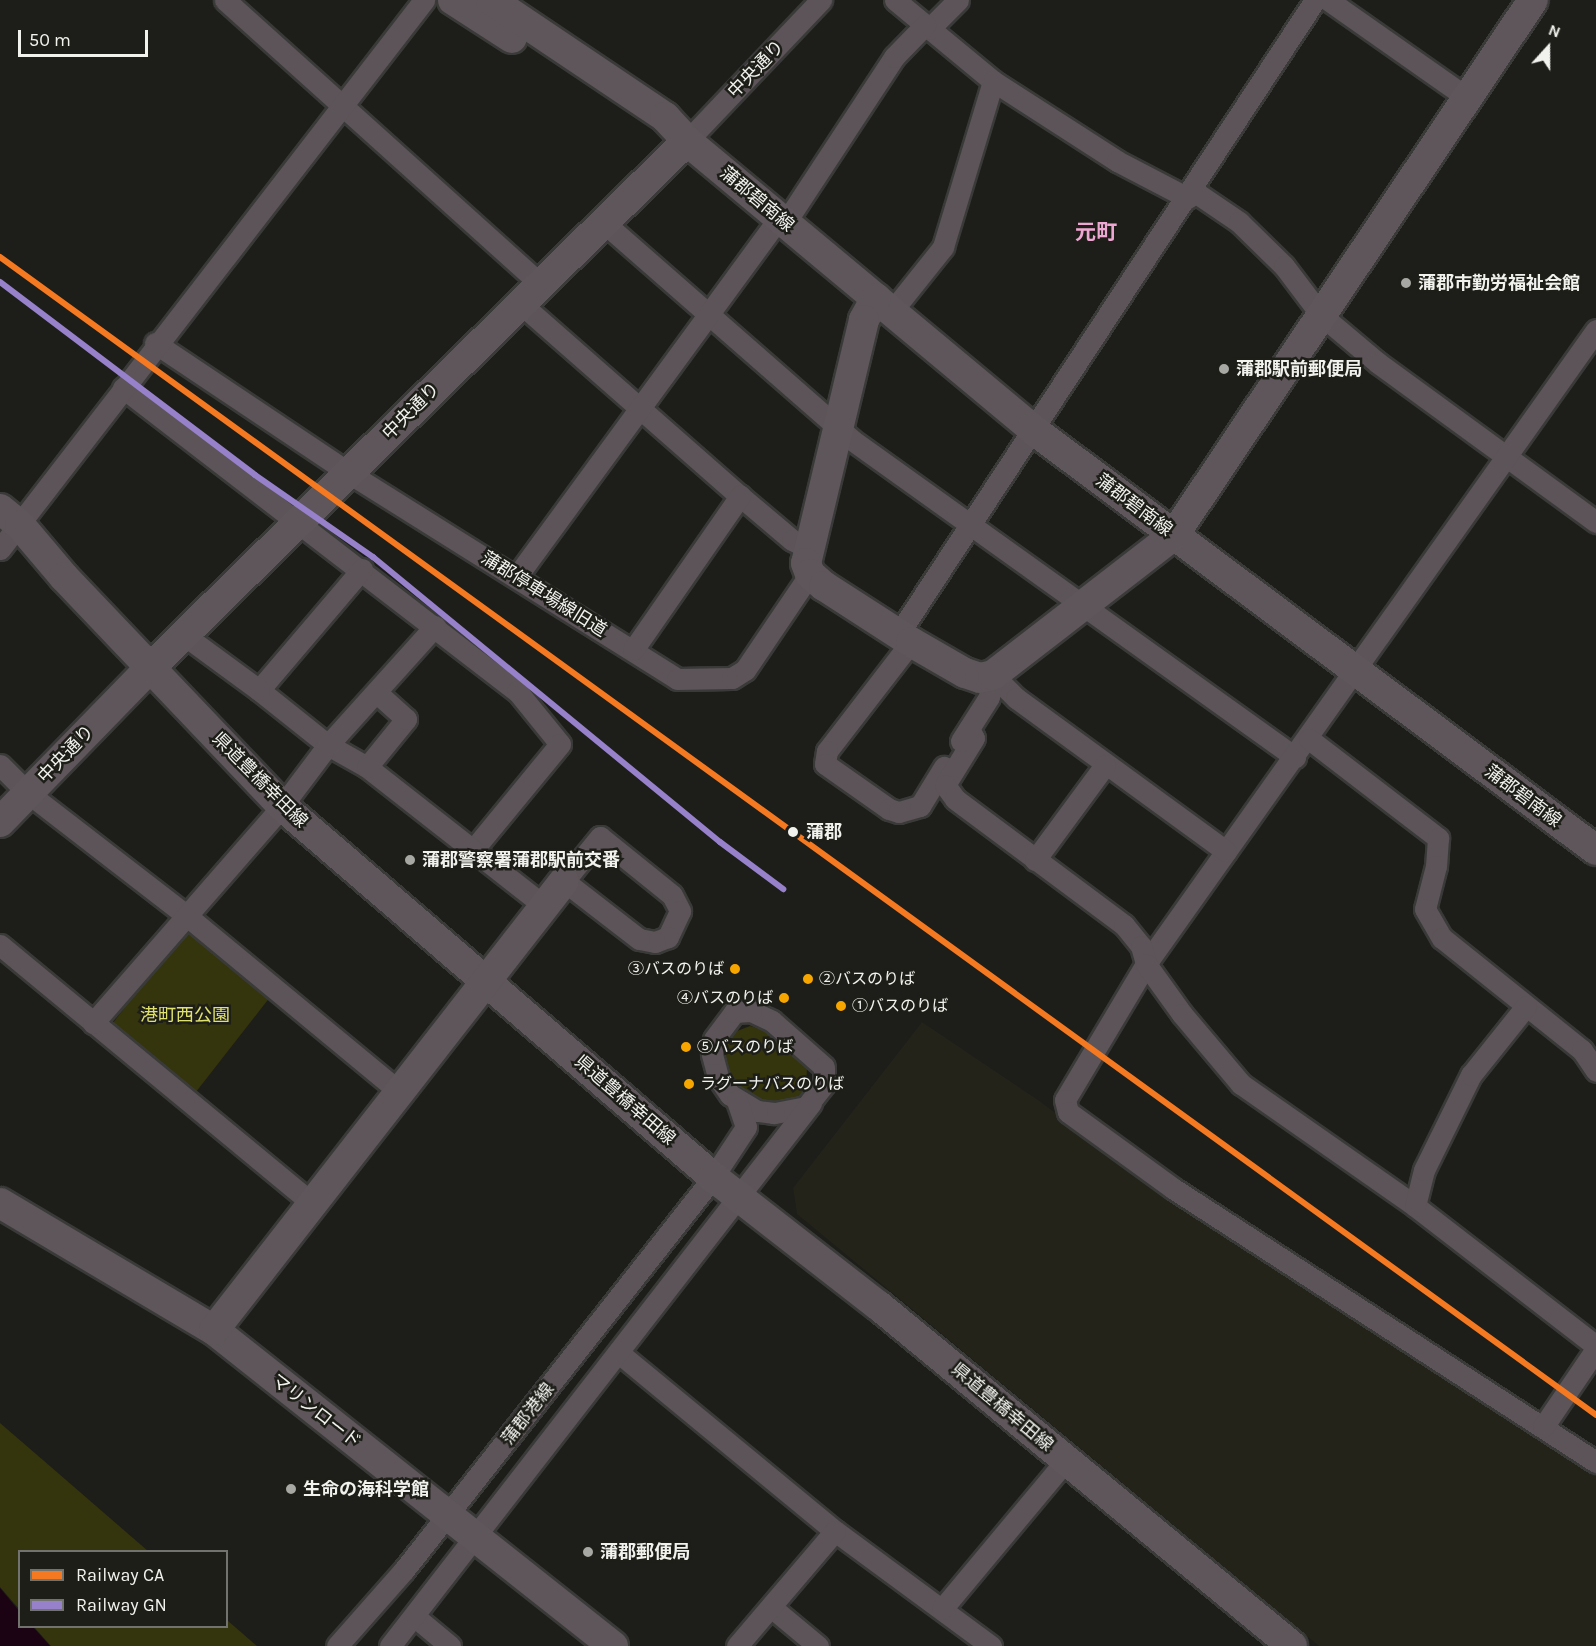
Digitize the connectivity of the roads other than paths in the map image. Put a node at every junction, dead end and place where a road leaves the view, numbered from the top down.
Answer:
1 (225, 0) edge
2 (424, 0) edge
3 (453, 0) edge
4 (491, 0) edge
5 (821, 0) edge
6 (895, 0) edge
7 (958, 0) edge
8 (1315, 0) edge
9 (1328, 0) edge
10 (1533, 0) edge
11 (927, 27) junction
12 (993, 81) junction
13 (1466, 97) junction
14 (342, 106) junction
15 (687, 141) junction
16 (1190, 194) junction
17 (602, 221) junction
18 (782, 221) junction
19 (530, 293) junction
20 (884, 305) junction
21 (1321, 315) junction
22 (708, 316) junction
23 (1596, 330) edge
24 (155, 343) junction
25 (123, 388) junction
26 (641, 408) junction
27 (1031, 428) junction
28 (838, 429) junction
29 (1508, 458) junction
30 (349, 473) junction
31 (740, 496) junction
32 (10, 517) edge
33 (300, 521) junction
34 (1596, 522) edge
35 (967, 524) junction
36 (1174, 535) junction
37 (0, 549) edge
38 (809, 561) junction
39 (362, 569) junction
40 (517, 576) junction
41 (1080, 604) junction
42 (435, 626) junction
43 (184, 635) junction
44 (905, 637) junction
45 (633, 650) junction
46 (150, 668) junction
47 (1357, 672) junction
48 (993, 675) junction
49 (259, 690) junction
50 (378, 694) junction
51 (969, 729) junction
52 (1309, 739) junction
53 (328, 745) junction
54 (1295, 757) junction
55 (0, 765) edge
56 (1105, 765) junction
57 (367, 767) junction
58 (28, 793) junction
59 (282, 806) junction
60 (0, 822) edge
61 (473, 850) junction
62 (1596, 850) edge
63 (1226, 851) junction
64 (1035, 860) junction
65 (564, 881) junction
66 (544, 906) junction
67 (187, 916) junction
68 (0, 945) edge
69 (1146, 964) junction
70 (484, 979) junction
71 (1526, 1006) junction
72 (93, 1023) junction
73 (1595, 1064) edge
74 (400, 1092) junction
75 (738, 1101) junction
76 (811, 1103) junction
77 (713, 1178) junction
78 (740, 1199) junction
79 (0, 1203) edge
80 (314, 1205) junction
81 (1415, 1206) junction
82 (214, 1330) junction
83 (1596, 1347) edge
84 (619, 1353) junction
85 (1543, 1427) junction
86 (1066, 1460) junction
87 (1596, 1462) edge
88 (447, 1515) junction
89 (836, 1531) junction
90 (474, 1536) junction
91 (771, 1606) junction
92 (942, 1609) junction
93 (414, 1616) junction
94 (337, 1646) edge
95 (390, 1646) edge
96 (450, 1646) edge
97 (613, 1646) edge
98 (737, 1646) edge
99 (818, 1646) edge
100 (991, 1646) edge
101 (1292, 1646) edge

1 - 14 street
2 - 14 street
3 - 15 street, 蒲郡碧南線
4 - 15 street, 蒲郡碧南線
5 - 15 street, 中央通り
6 - 11 street
7 - 11 street
8 - 16 street
9 - 13 street
10 - 13 street
11 - 12 street
11 - 18 street
12 - 16 street
12 - 20 street
13 - 21 street
14 - 19 street
14 - 24 street
15 - 17 street, 中央通り
15 - 18 street, 蒲郡碧南線
16 - 21 street
16 - 27 street
17 - 19 street, 中央通り
17 - 22 street
18 - 20 street, 蒲郡碧南線
18 - 22 street
19 - 26 street
19 - 30 street, 中央通り
20 - 27 street, 蒲郡碧南線
20 - 28 street
21 - 29 street
21 - 36 street
22 - 26 street
22 - 28 street
23 - 29 street
24 - 25 street
24 - 30 street, 蒲郡停車場線旧道
25 - 32 street
25 - 33 street
26 - 31 street
26 - 40 street
27 - 35 street
27 - 36 street, 蒲郡碧南線
28 - 35 street
28 - 38 street
29 - 34 street
29 - 47 street
30 - 33 street, 中央通り
30 - 40 street, 蒲郡停車場線旧道
31 - 38 street
31 - 45 street
32 - 37 street
32 - 46 street, 県道豊橋幸田線
33 - 39 street
33 - 43 street, 中央通り
35 - 41 street
35 - 44 street
36 - 41 street
36 - 47 street, 蒲郡碧南線
38 - 44 street
38 - 45 street, 蒲郡停車場線旧道
39 - 42 street
39 - 49 street
40 - 45 street, 蒲郡停車場線旧道
41 - 48 street
41 - 54 street
42 - 50 street
42 - 61 street
43 - 46 street, 中央通り
43 - 49 street
44 - 48 street
44 - 51 street
46 - 58 street, 中央通り
46 - 59 street, 県道豊橋幸田線
47 - 52 street
47 - 62 street, 蒲郡碧南線
48 - 51 street
48 - 56 street
49 - 53 street
50 - 53 street
50 - 57 street
51 - 64 street
52 - 54 street
52 - 71 street
53 - 57 street
53 - 59 street
54 - 63 street
55 - 58 street
56 - 63 street
56 - 64 street
57 - 61 street
58 - 60 street, 中央通り
58 - 67 street
59 - 67 street
59 - 70 street, 県道豊橋幸田線
61 - 66 street
63 - 69 street
64 - 69 street
65 - 65 street
65 - 66 street
66 - 70 street
67 - 72 street
67 - 74 street
68 - 72 street
69 - 81 street
69 - 85 street
70 - 74 street
70 - 77 street, 県道豊橋幸田線
71 - 73 street
71 - 81 street
72 - 80 street
74 - 80 street
75 - 76 street
75 - 76 street
75 - 77 street, 蒲郡港線
76 - 78 street, 蒲郡港線
77 - 78 street, 県道豊橋幸田線
77 - 88 street, 蒲郡港線
78 - 84 street, 蒲郡港線
78 - 86 street, 県道豊橋幸田線
79 - 82 street, マリンロード
80 - 82 street
81 - 83 street
82 - 88 street, マリンロード
83 - 85 street
84 - 89 street
84 - 90 street, 蒲郡港線
85 - 87 street
86 - 92 street
86 - 101 street, 県道豊橋幸田線
88 - 90 street, マリンロード
88 - 94 street, 蒲郡港線
89 - 91 street
89 - 92 street
90 - 93 street, 蒲郡港線
90 - 97 street, マリンロード
91 - 98 street
91 - 99 street
92 - 100 street
93 - 95 street, 蒲郡港線
93 - 96 street

